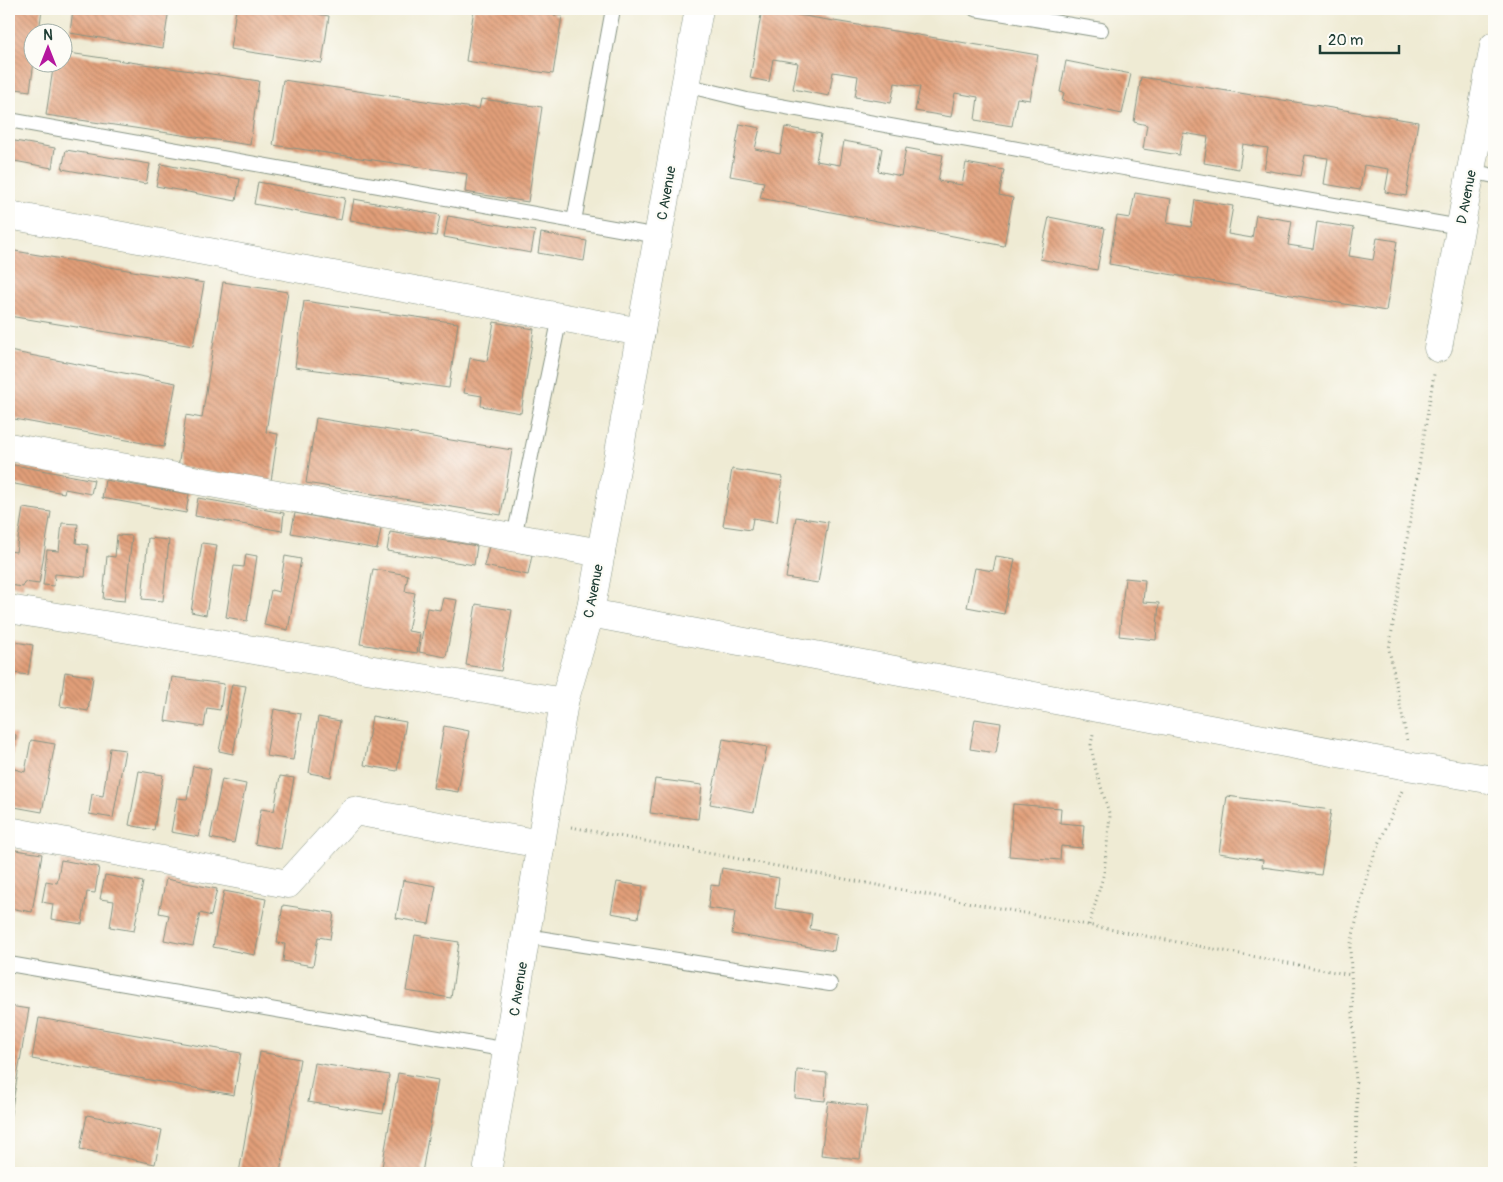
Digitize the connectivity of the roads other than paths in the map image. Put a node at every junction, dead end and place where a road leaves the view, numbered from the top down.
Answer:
1 (613, 9) edge
2 (698, 9) edge
3 (976, 9) edge
4 (1101, 30) dead end
5 (1494, 46) edge
6 (685, 85) junction
7 (9, 120) edge
8 (1483, 173) edge
9 (9, 214) edge
10 (574, 221) junction
11 (1460, 227) junction
12 (658, 236) junction
13 (560, 317) junction
14 (641, 332) junction
15 (1438, 348) dead end
16 (9, 447) edge
17 (514, 537) junction
18 (601, 552) junction
19 (9, 609) edge
20 (590, 613) junction
21 (564, 702) junction
22 (1494, 780) edge
23 (9, 831) edge
24 (543, 833) junction
25 (526, 936) junction
26 (9, 964) edge
27 (830, 984) dead end
28 (508, 1050) junction
29 (487, 1173) edge

1 - 10 lane
2 - 6 street, C Avenue
3 - 4 lane
5 - 8 street, D Avenue
6 - 11 lane
6 - 12 street, C Avenue
7 - 10 lane
8 - 11 street, D Avenue
9 - 13 street
10 - 12 lane
11 - 15 street, D Avenue
12 - 14 street, C Avenue
13 - 14 street
13 - 17 lane
14 - 18 street, C Avenue
16 - 17 street
17 - 18 street
18 - 20 street, C Avenue
19 - 21 street
20 - 21 street, C Avenue
20 - 22 street
21 - 24 street, C Avenue
23 - 24 street
24 - 25 street, C Avenue
25 - 27 lane
25 - 28 street, C Avenue
26 - 28 lane
28 - 29 street, C Avenue

